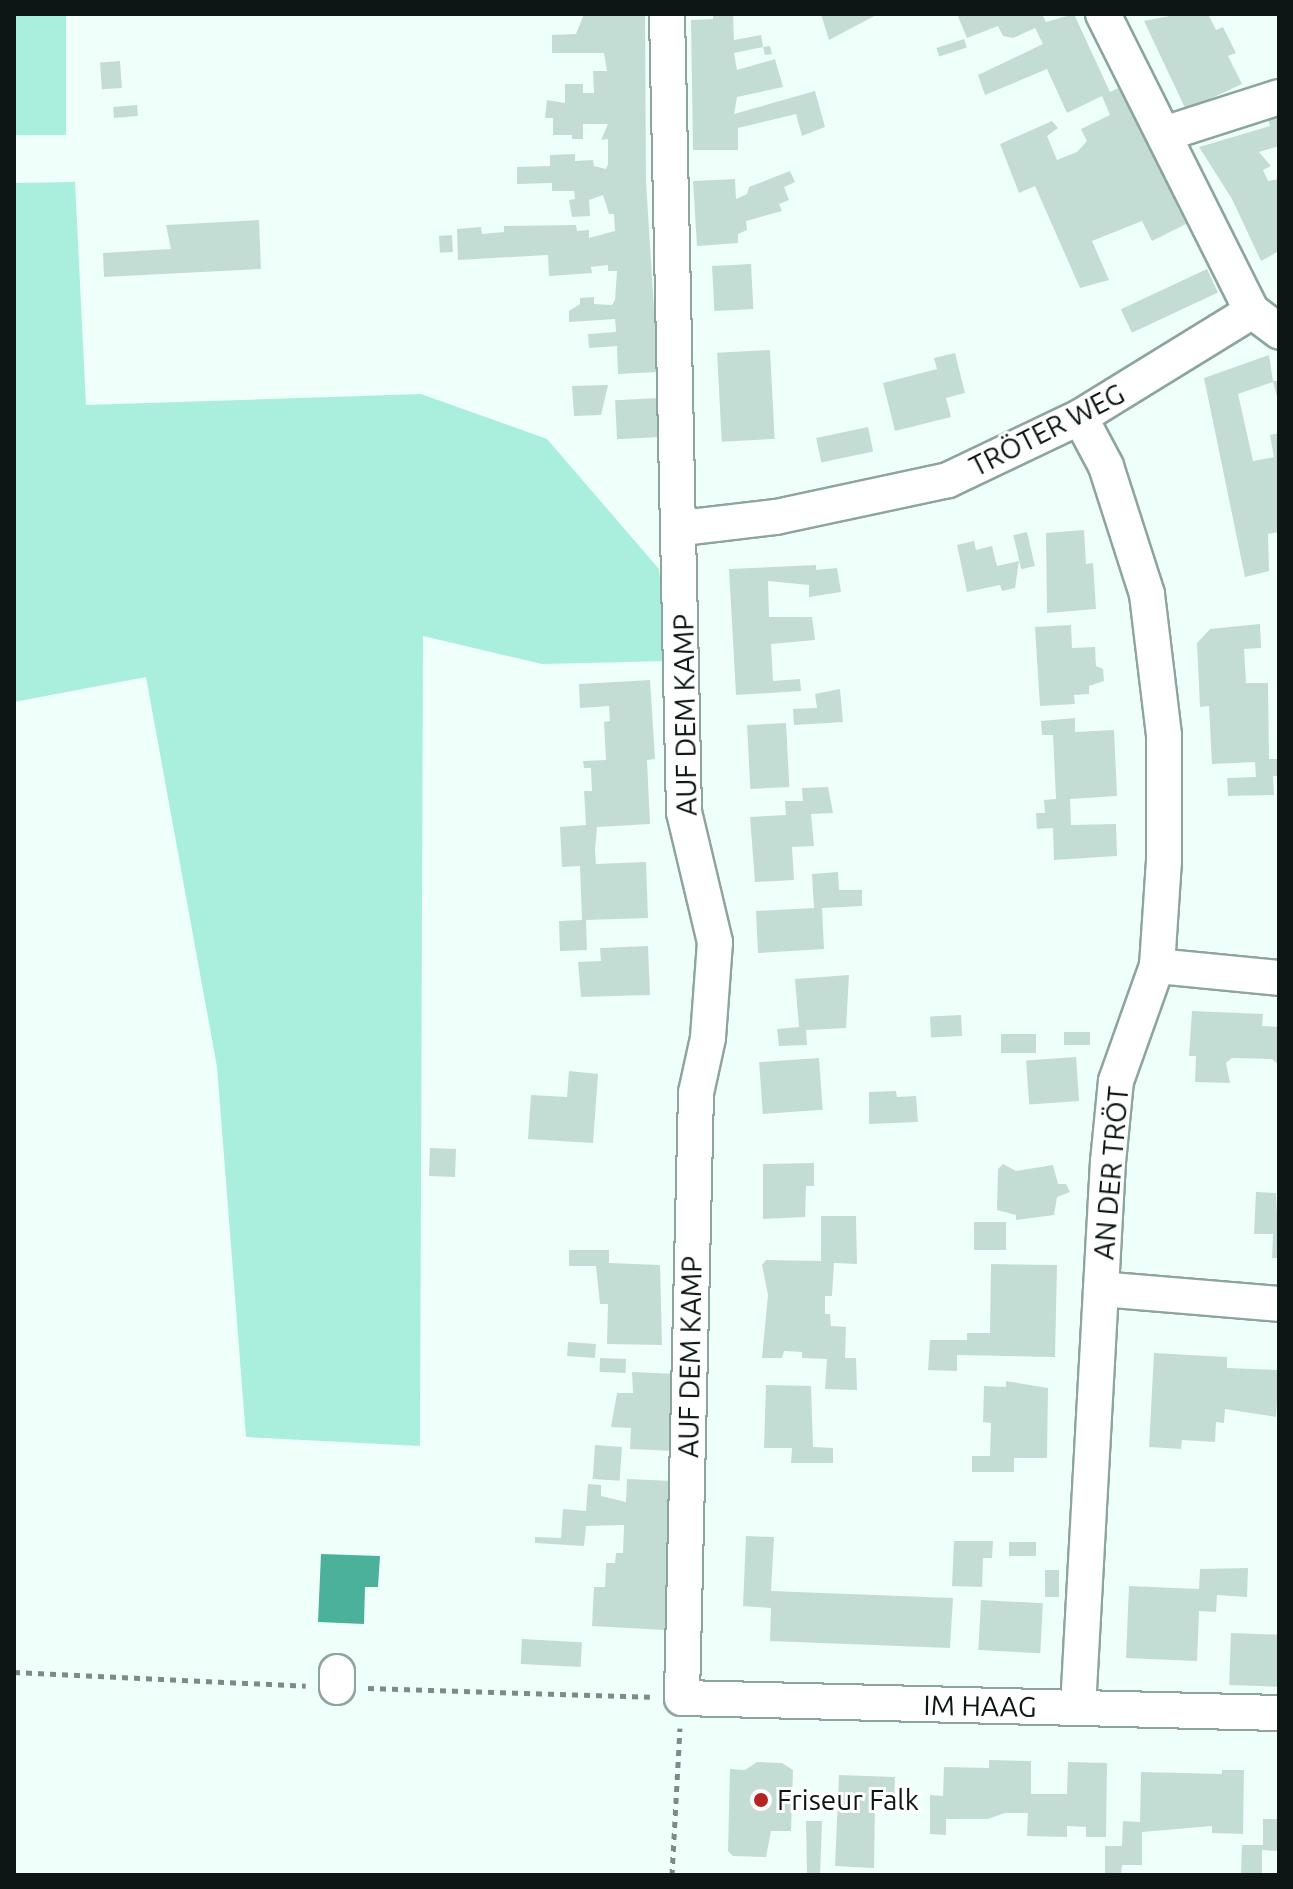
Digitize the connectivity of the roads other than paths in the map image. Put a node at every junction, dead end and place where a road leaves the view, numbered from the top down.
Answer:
1 (667, 14) edge
2 (1103, 14) edge
3 (1279, 97) edge
4 (1164, 134) junction
5 (1266, 321) edge
6 (1080, 417) junction
7 (682, 528) junction
8 (1157, 966) junction
9 (1279, 978) edge
10 (1101, 1289) junction
11 (1279, 1304) edge
12 (682, 1698) joint
13 (1078, 1708) junction
14 (1279, 1713) edge

1 - 7 street, AUF DEM KAMP
2 - 4 street
3 - 4 street
4 - 5 street
5 - 6 street, TRÖTER WEG
6 - 7 street, TRÖTER WEG
6 - 8 street, AN DER TRÖT
7 - 12 street, AUF DEM KAMP
8 - 9 street
8 - 10 street, AN DER TRÖT
10 - 11 street
10 - 13 street, AN DER TRÖT
12 - 13 street, IM HAAG
13 - 14 street, IM HAAG

